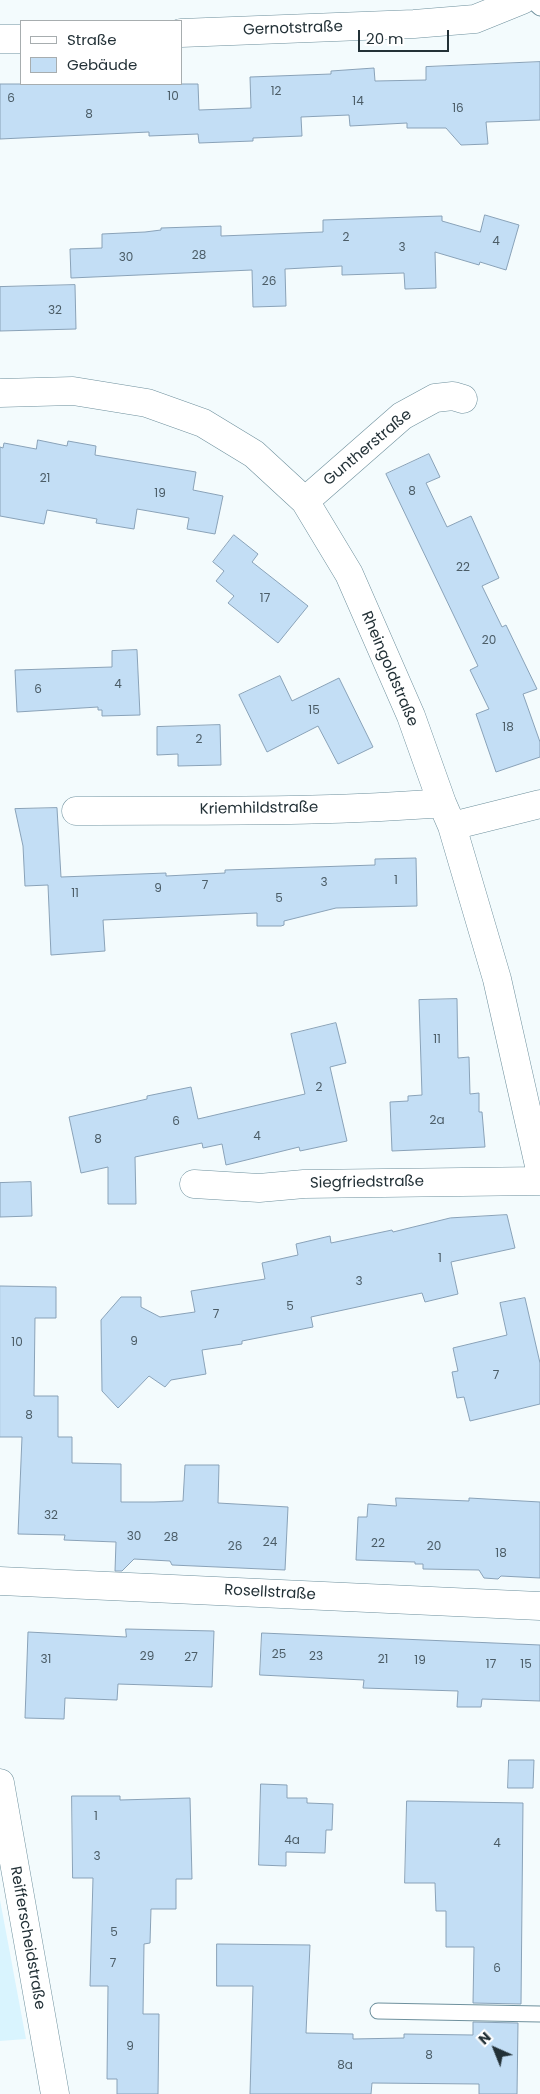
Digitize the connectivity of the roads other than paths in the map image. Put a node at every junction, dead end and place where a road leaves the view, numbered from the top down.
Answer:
1 (522, 0) edge
2 (531, 0) edge
3 (540, 8) edge
4 (182, 33) edge
5 (20, 39) edge
6 (0, 40) edge
7 (0, 393) edge
8 (463, 399) dead end
9 (305, 501) junction
10 (540, 804) edge
11 (76, 811) dead end
12 (447, 815) junction
13 (540, 1170) edge
14 (540, 1181) edge
15 (194, 1184) dead end
16 (0, 1581) edge
17 (540, 1606) edge
18 (0, 1783) edge
19 (378, 2011) dead end
20 (540, 2014) edge
21 (55, 2094) edge

1 - 4 street, Gernotstraße
2 - 3 lane
5 - 6 street
7 - 9 street, Rheingoldstraße
8 - 9 street, Guntherstraße
9 - 12 street, Rheingoldstraße
10 - 12 street, Kriemhildstraße
11 - 12 street, Kriemhildstraße
12 - 13 street, Rheingoldstraße
14 - 15 street, Siegfriedstraße
16 - 17 street, Rosellstraße
18 - 21 street, Reifferscheidstraße
19 - 20 lane

